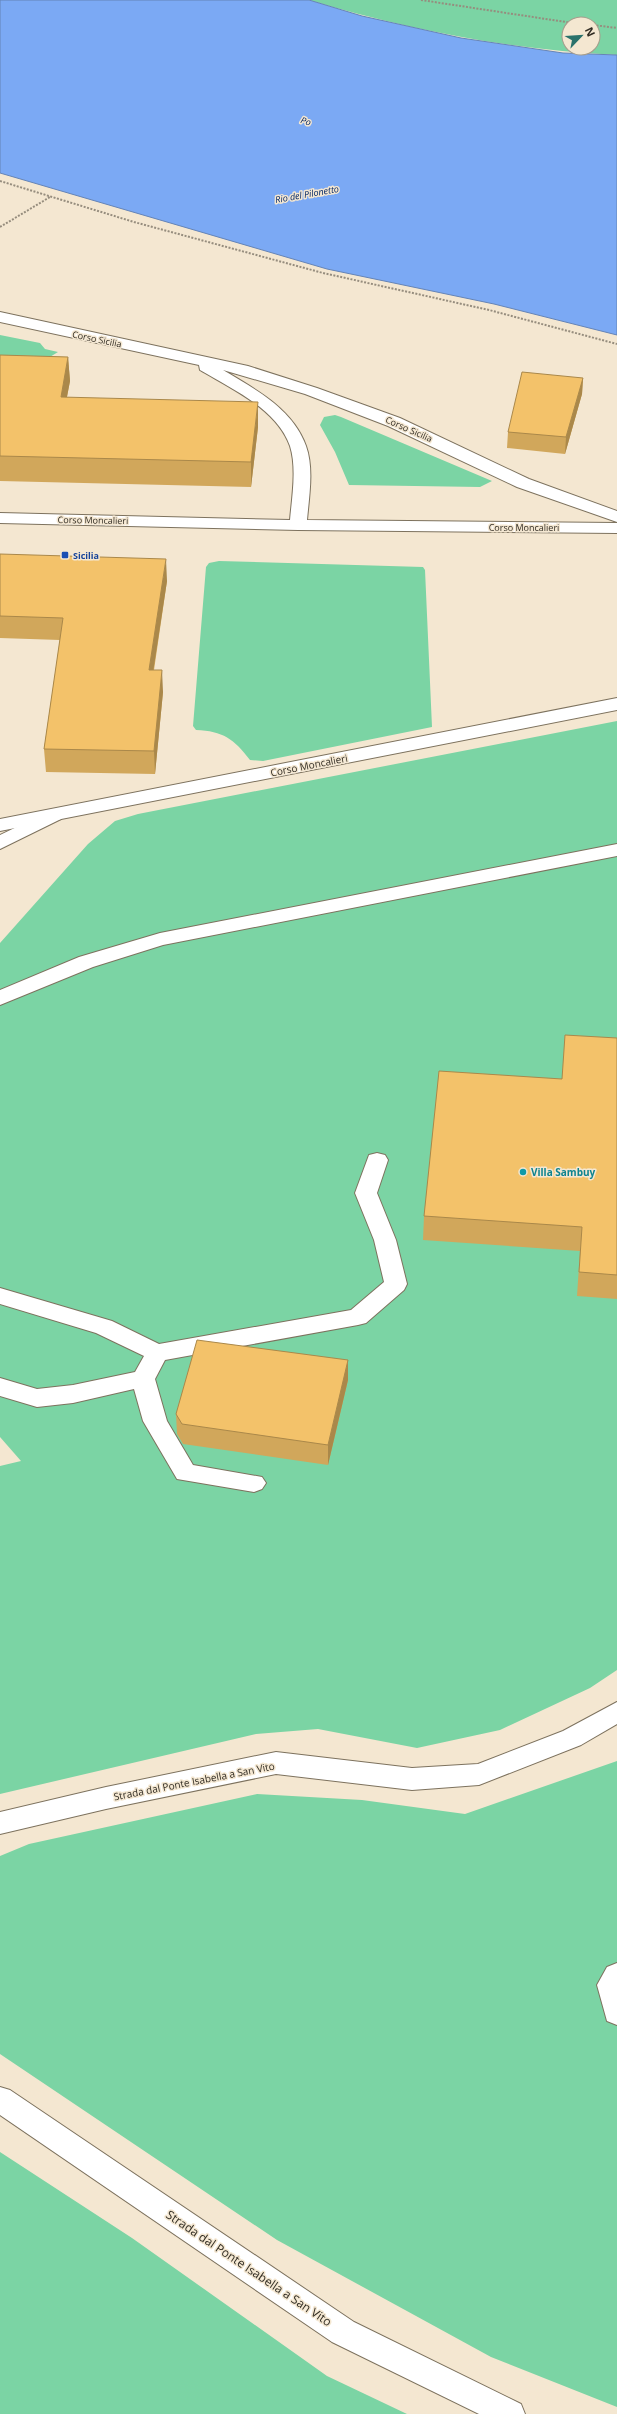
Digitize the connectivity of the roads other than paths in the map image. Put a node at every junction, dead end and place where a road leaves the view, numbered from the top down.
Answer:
1 (0, 317) edge
2 (195, 360) junction
3 (617, 517) edge
4 (0, 518) edge
5 (298, 526) junction
6 (617, 528) edge
7 (617, 704) edge
8 (54, 815) junction
9 (0, 825) edge
10 (0, 843) edge
11 (617, 850) edge
12 (0, 998) edge
13 (377, 1160) dead end
14 (0, 1296) edge
15 (157, 1352) junction
16 (143, 1379) junction
17 (0, 1387) edge
18 (254, 1483) dead end
19 (617, 1712) edge
20 (0, 1824) edge
21 (617, 1975) edge
22 (617, 2013) edge
23 (0, 2099) edge
24 (510, 2414) edge

1 - 2 street, Corso Sicilia
2 - 3 street, Corso Sicilia
2 - 5 street, Corso Sicilia
4 - 5 street, Corso Moncalieri
5 - 6 street, Corso Moncalieri
7 - 8 street, Corso Moncalieri
8 - 9 street, Corso Moncalieri
8 - 10 street
11 - 12 street
13 - 15 street
14 - 15 street
15 - 16 street
16 - 17 street
16 - 18 street
19 - 20 street, Strada dal Ponte Isabella a San Vito
21 - 22 street
23 - 24 street, Strada dal Ponte Isabella a San Vito

